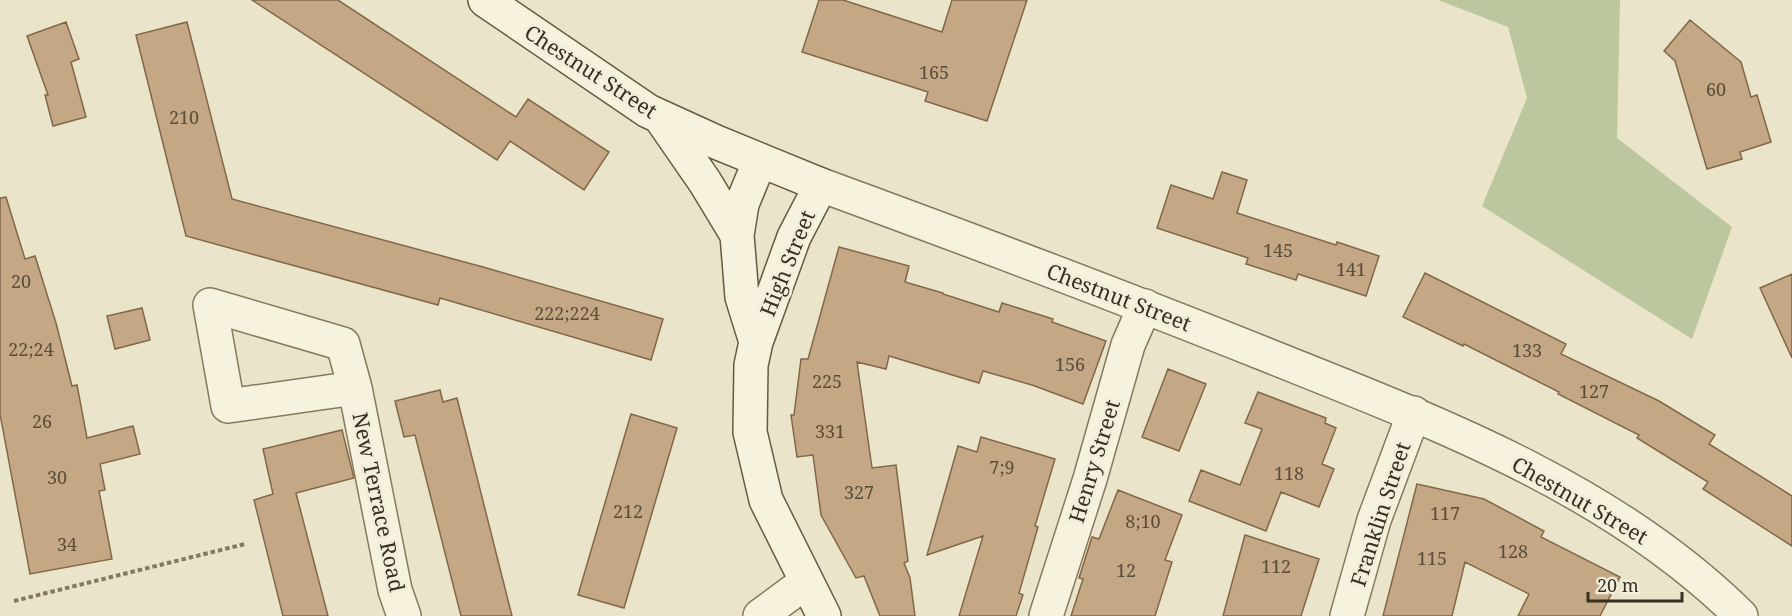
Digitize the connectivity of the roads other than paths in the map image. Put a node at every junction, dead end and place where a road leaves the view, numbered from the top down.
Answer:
1 (484, 0) edge
2 (660, 117) junction
3 (760, 160) junction
4 (821, 185) junction
5 (737, 235) junction
6 (1144, 306) junction
7 (756, 342) junction
8 (356, 388) junction
9 (1414, 413) junction
10 (806, 582) junction
11 (404, 616) edge
12 (760, 616) edge
13 (824, 616) edge
14 (1046, 616) edge
15 (1347, 616) edge
16 (1741, 616) edge

1 - 2 street, Chestnut Street
2 - 3 street, Chestnut Street
2 - 5 street
3 - 4 street, Chestnut Street
3 - 5 street, High Street
4 - 6 street, Chestnut Street
4 - 7 street, High Street
5 - 7 street, High Street
6 - 9 street, Chestnut Street
6 - 14 street, Henry Street
7 - 10 street, High Street
8 - 8 street, New Terrace Road
8 - 11 street, New Terrace Road
9 - 15 street, Franklin Street
9 - 16 street, Chestnut Street
10 - 12 street
10 - 13 street, High Street

